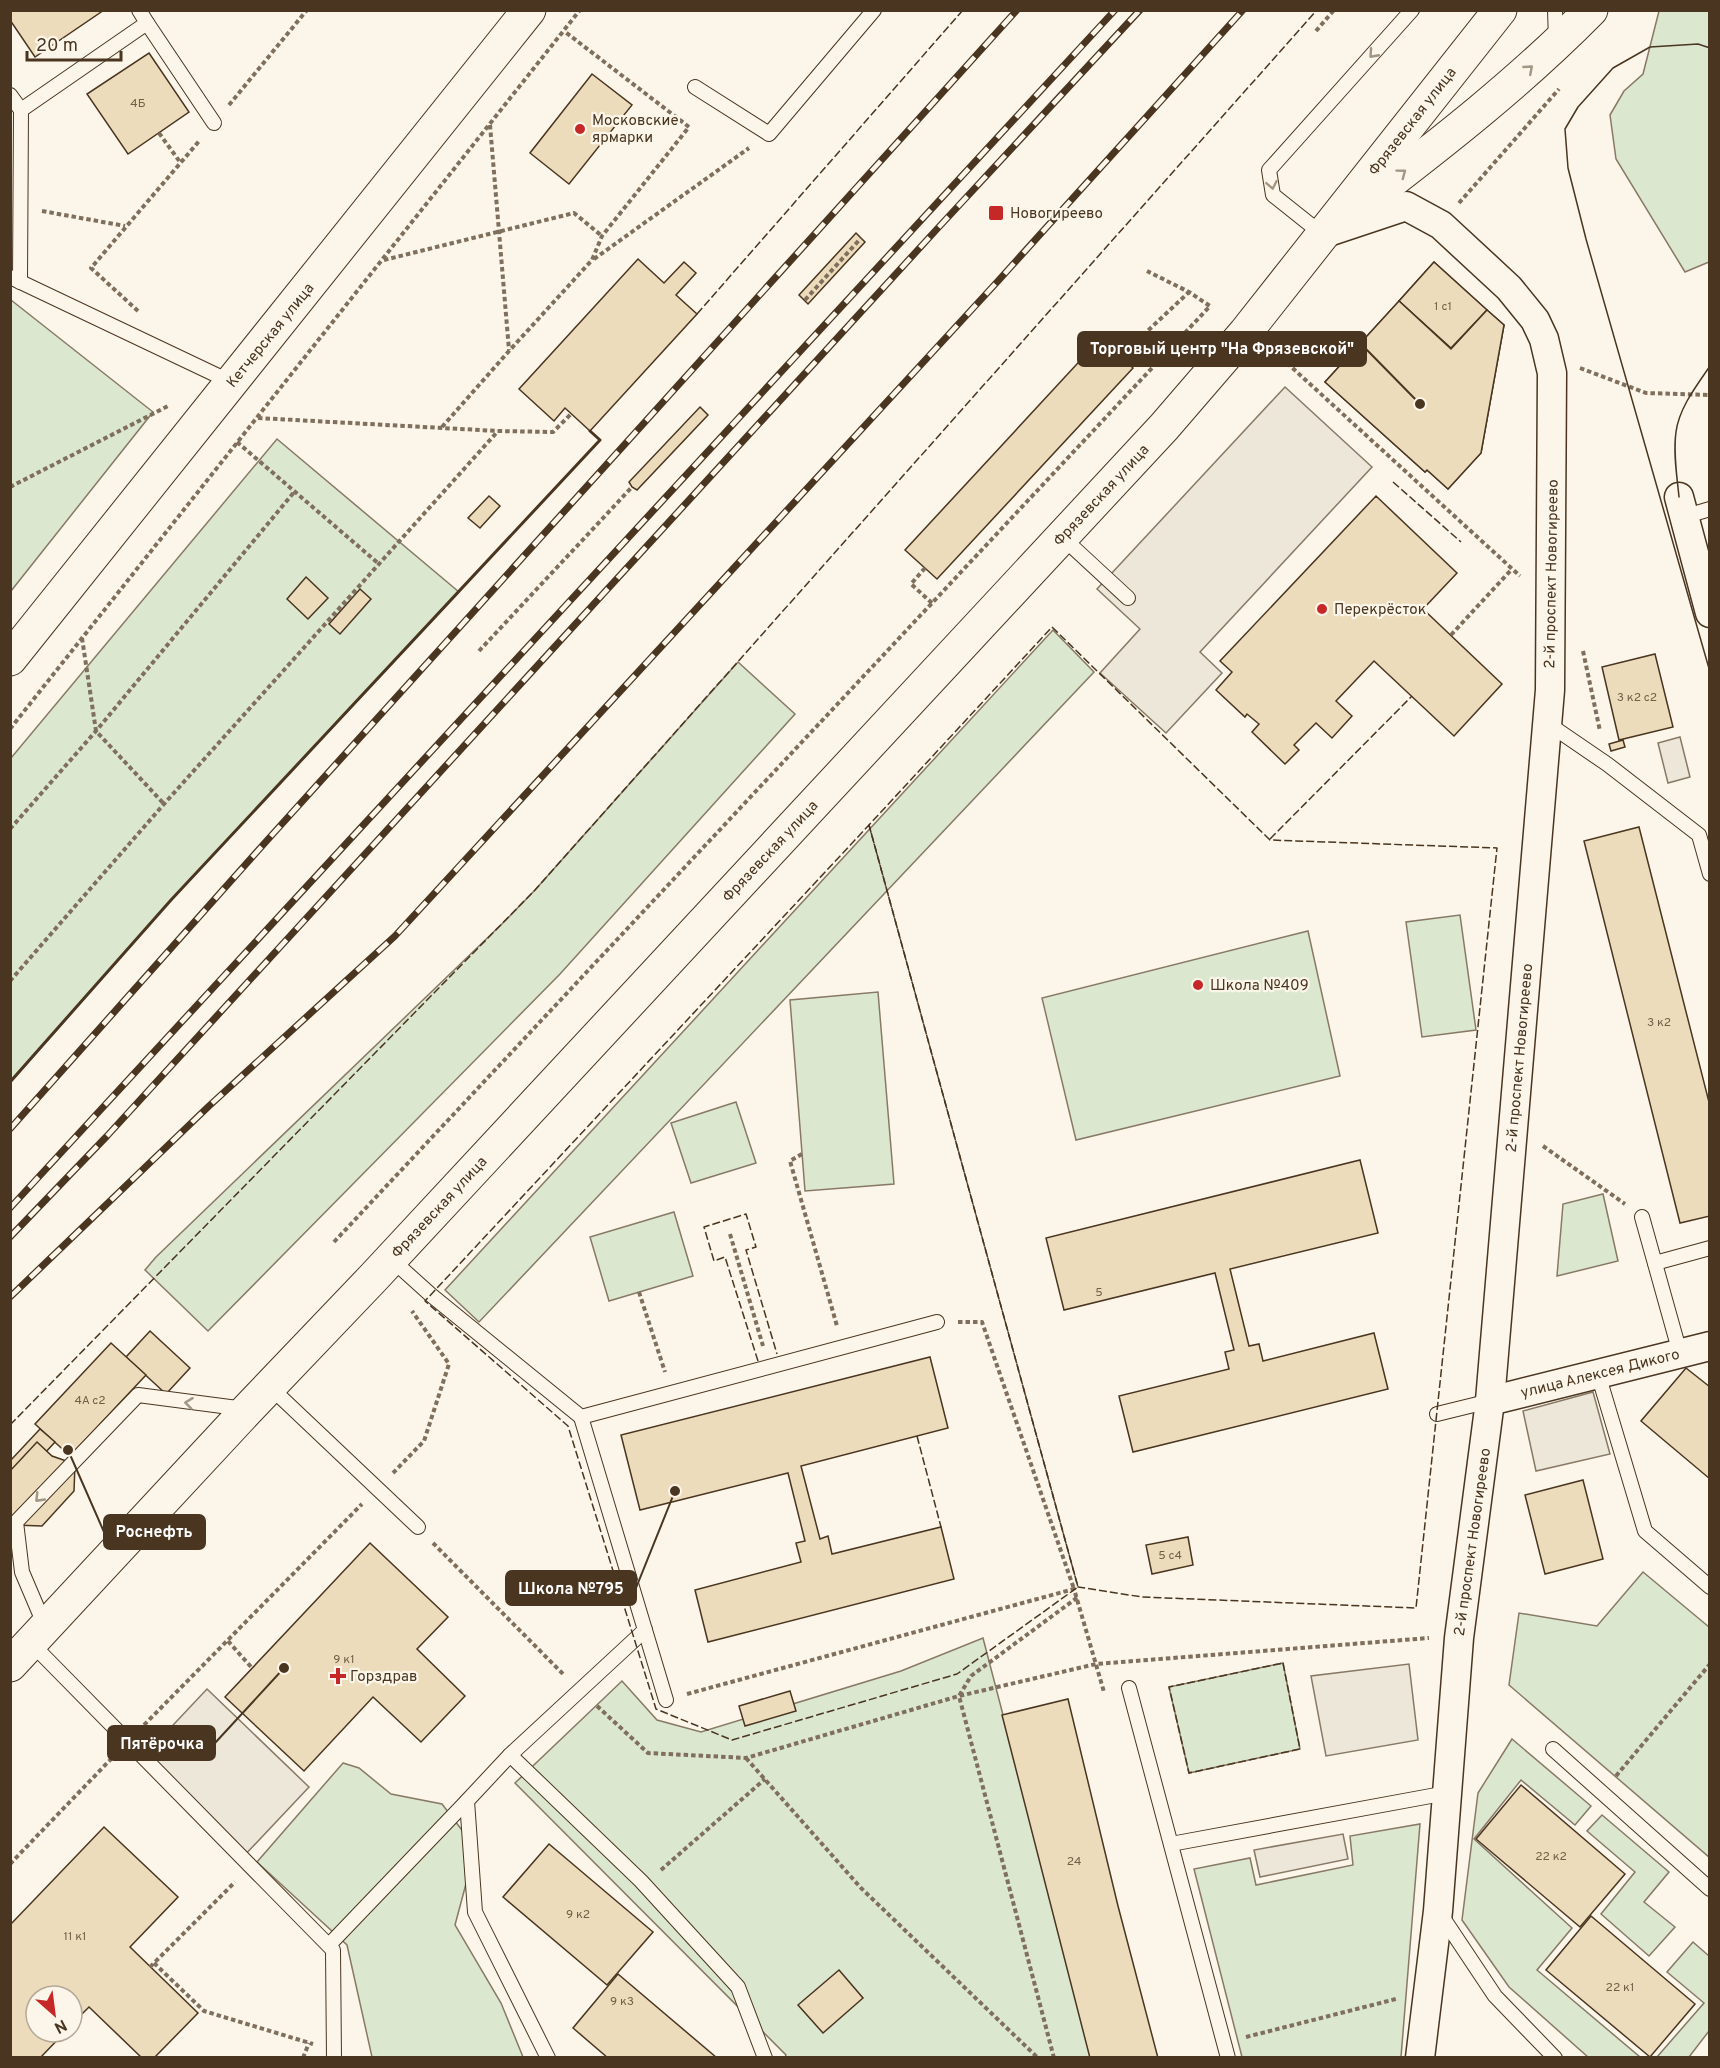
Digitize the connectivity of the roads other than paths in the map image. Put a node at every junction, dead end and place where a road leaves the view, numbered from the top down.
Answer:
1 (139, 10) edge
2 (529, 10) edge
3 (874, 10) edge
4 (1412, 10) edge
5 (1500, 10) edge
6 (1556, 10) edge
7 (1590, 10) edge
8 (147, 23) junction
9 (1556, 45) junction
10 (695, 87) dead end
11 (10, 95) edge
12 (21, 110) junction
13 (214, 123) road end
14 (1322, 234) junction
15 (15, 279) edge
16 (231, 383) junction
17 (1690, 508) edge
18 (1062, 537) junction
19 (1128, 598) dead end
20 (1710, 613) edge
21 (10, 659) edge
22 (1546, 723) junction
23 (1710, 874) edge
24 (1642, 1217) road end
25 (1710, 1248) edge
26 (391, 1259) junction
27 (1655, 1263) junction
28 (937, 1322) road end
29 (1710, 1346) edge
30 (1680, 1353) junction
31 (1598, 1374) junction
32 (258, 1397) junction
33 (1490, 1401) junction
34 (1437, 1414) dead end
35 (581, 1417) junction
36 (417, 1527) road end
37 (1710, 1587) edge
38 (645, 1630) junction
39 (29, 1645) edge
40 (1129, 1688) dead end
41 (666, 1700) road end
42 (1553, 1749) dead end
43 (510, 1755) junction
44 (1447, 1793) junction
45 (467, 1801) junction
46 (1172, 1844) junction
47 (1710, 1889) edge
48 (1438, 1911) junction
49 (328, 1945) junction
50 (334, 2054) edge
51 (548, 2058) edge
52 (765, 2058) edge
53 (1228, 2058) edge
54 (1420, 2058) edge
55 (1555, 2058) edge

1 - 8 lane
2 - 16 main road, Кетчерская улица
3 - 10 lane
4 -> 14 lane
5 - 14 main road, Фрязевская улица
6 - 9 lane
7 - 9 main road
8 - 12 lane
8 - 13 lane
14 -> 9 main road
11 - 12 lane
12 - 15 lane
14 - 18 main road, Фрязевская улица
14 - 22 street, 2-й проспект Новогиреево
15 - 16 lane
16 - 21 main road, Кетчерская улица
17 - 20 street
18 - 19 lane
18 - 26 main road, Фрязевская улица
22 - 23 lane
22 - 33 street, 2-й проспект Новогиреево
24 - 27 lane
25 - 27 lane
26 - 32 main road, Фрязевская улица
26 - 35 lane
27 - 30 lane
28 - 35 lane
29 - 30 street, улица Алексея Дикого
30 - 31 street, улица Алексея Дикого
31 - 33 street, улица Алексея Дикого
31 - 37 lane
32 - 36 lane
32 - 39 main road, Фрязевская улица
32 -> 39 lane
33 - 34 lane
33 - 44 street, 2-й проспект Новогиреево
35 - 38 lane
38 - 41 lane
38 - 43 lane
39 - 49 lane
40 - 46 lane
42 - 47 lane
43 - 45 lane
43 - 52 lane
44 - 46 lane
44 - 48 street, 2-й проспект Новогиреево
45 - 49 lane
45 - 51 lane
46 - 53 lane
48 - 54 street, 2-й проспект Новогиреево
48 - 55 lane
49 - 50 lane

